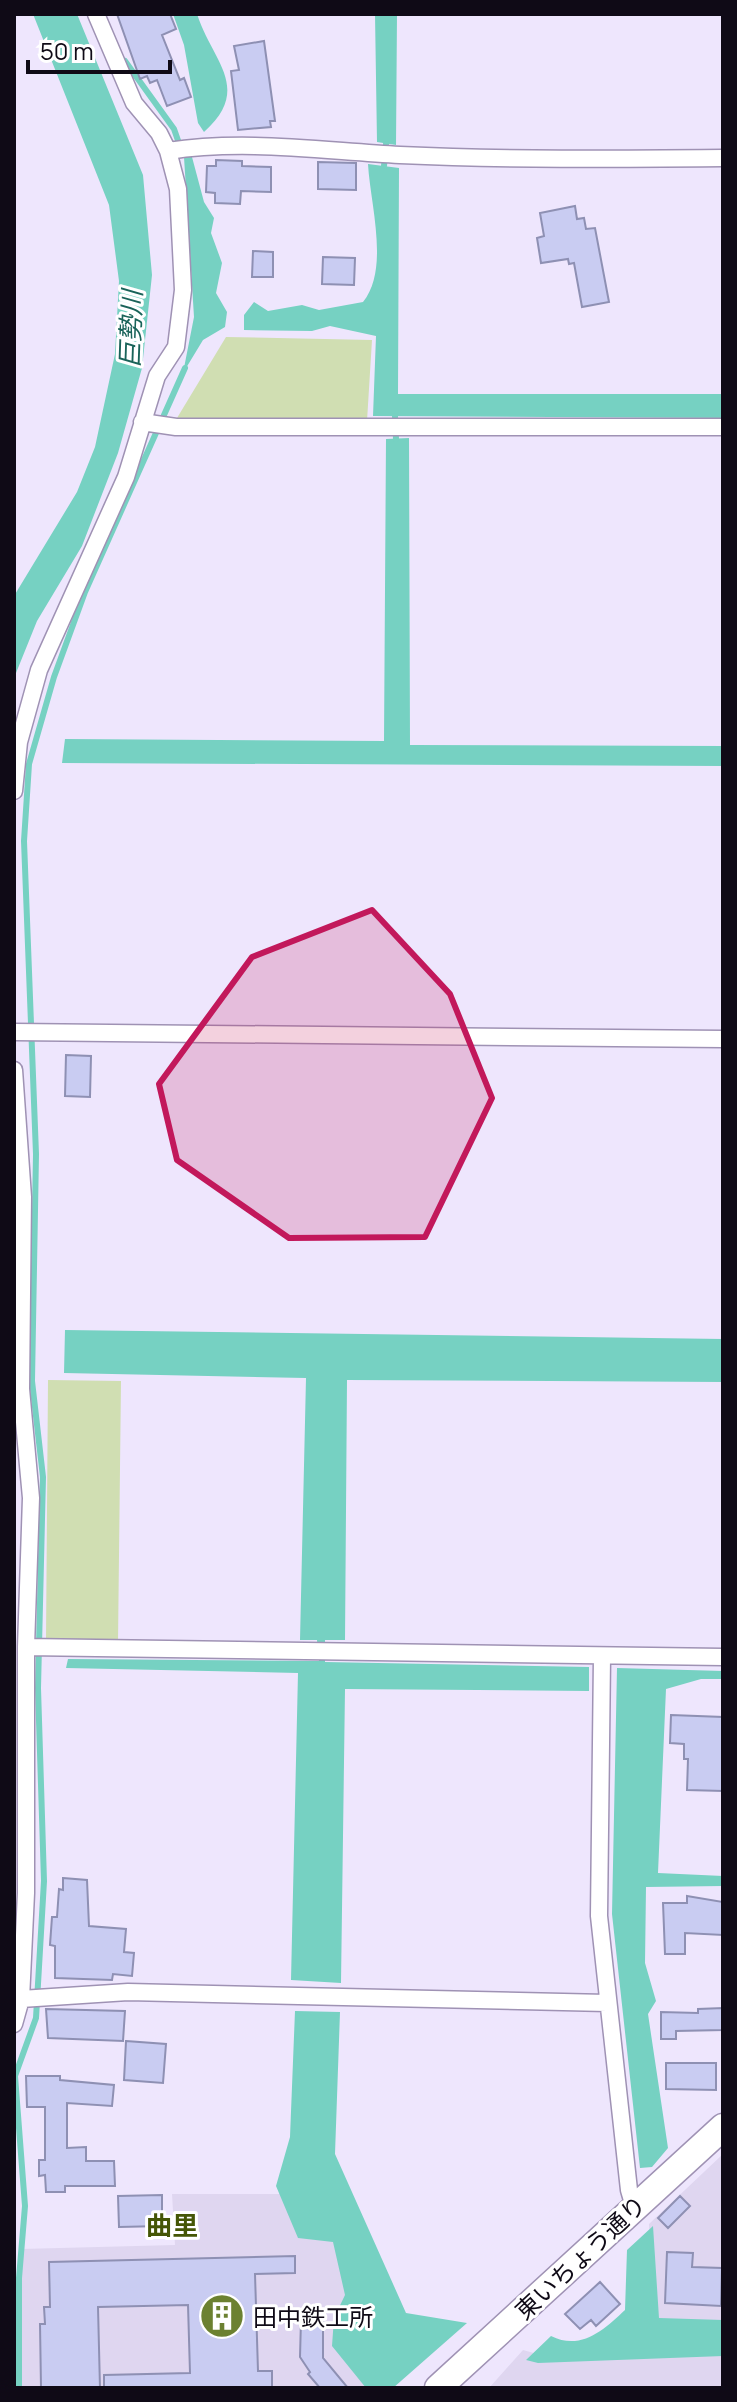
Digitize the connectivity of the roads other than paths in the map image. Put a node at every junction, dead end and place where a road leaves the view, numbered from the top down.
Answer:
1 (96, 14) edge
2 (168, 151) junction
3 (723, 158) edge
4 (142, 422) junction
5 (723, 427) edge
6 (14, 791) edge
7 (14, 1032) edge
8 (723, 1039) edge
9 (14, 1070) edge
10 (35, 1647) junction
11 (602, 1657) junction
12 (723, 1657) edge
13 (32, 1998) junction
14 (607, 2003) junction
15 (14, 2024) edge
16 (723, 2127) edge
17 (634, 2207) junction
18 (438, 2388) edge

1 - 2 street
2 - 3 street
2 - 4 street
4 - 5 street
4 - 6 street
7 - 8 street
9 - 10 street
10 - 11 street
10 - 13 street
11 - 12 street
11 - 14 street
13 - 14 street
13 - 15 street
14 - 17 street
16 - 17 main road, 東いちょう通り
17 - 18 main road, 東いちょう通り

